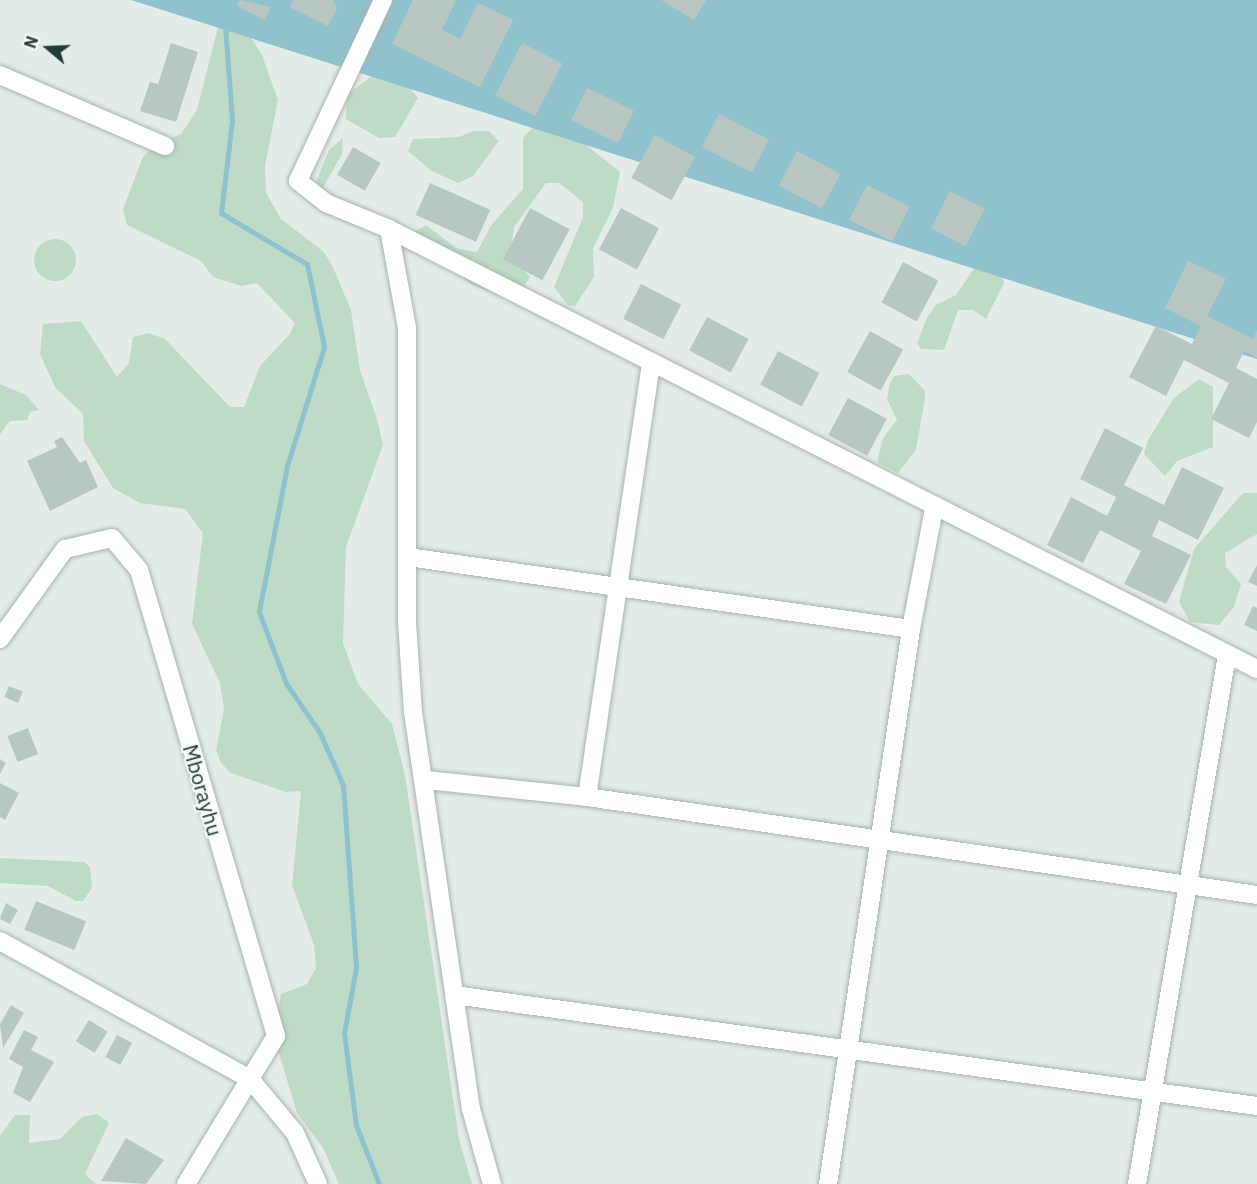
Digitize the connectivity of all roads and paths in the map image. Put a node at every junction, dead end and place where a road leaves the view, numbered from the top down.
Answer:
1 (383, 0) edge
2 (0, 75) edge
3 (165, 146) dead end
4 (389, 229) junction
5 (651, 363) junction
6 (934, 508) junction
7 (408, 557) junction
8 (622, 591) junction
9 (911, 629) junction
10 (0, 639) edge
11 (1227, 655) junction
12 (1257, 669) edge
13 (426, 780) junction
14 (587, 797) junction
15 (878, 840) junction
16 (1185, 887) junction
17 (1257, 896) edge
18 (0, 941) edge
19 (453, 995) junction
20 (849, 1048) junction
21 (250, 1080) junction
22 (1152, 1094) junction
23 (1257, 1106) edge
24 (186, 1184) edge
25 (318, 1184) edge
26 (492, 1184) edge
27 (828, 1184) edge
28 (1137, 1184) edge

1 - 4 street
2 - 3 street
4 - 5 street
4 - 7 street
5 - 6 street
5 - 8 street
6 - 9 street
6 - 11 street
7 - 8 street
7 - 13 street
8 - 9 street
8 - 14 street
9 - 15 street
10 - 21 street, Mborayhu
11 - 12 street
11 - 16 street
13 - 14 street
13 - 19 street
14 - 15 street
15 - 16 street
15 - 20 street
16 - 17 street
16 - 22 street
18 - 21 street
19 - 20 street
19 - 26 street
20 - 22 street
20 - 27 street
21 - 24 street, Mborayhu
21 - 25 street
22 - 23 street
22 - 28 street

